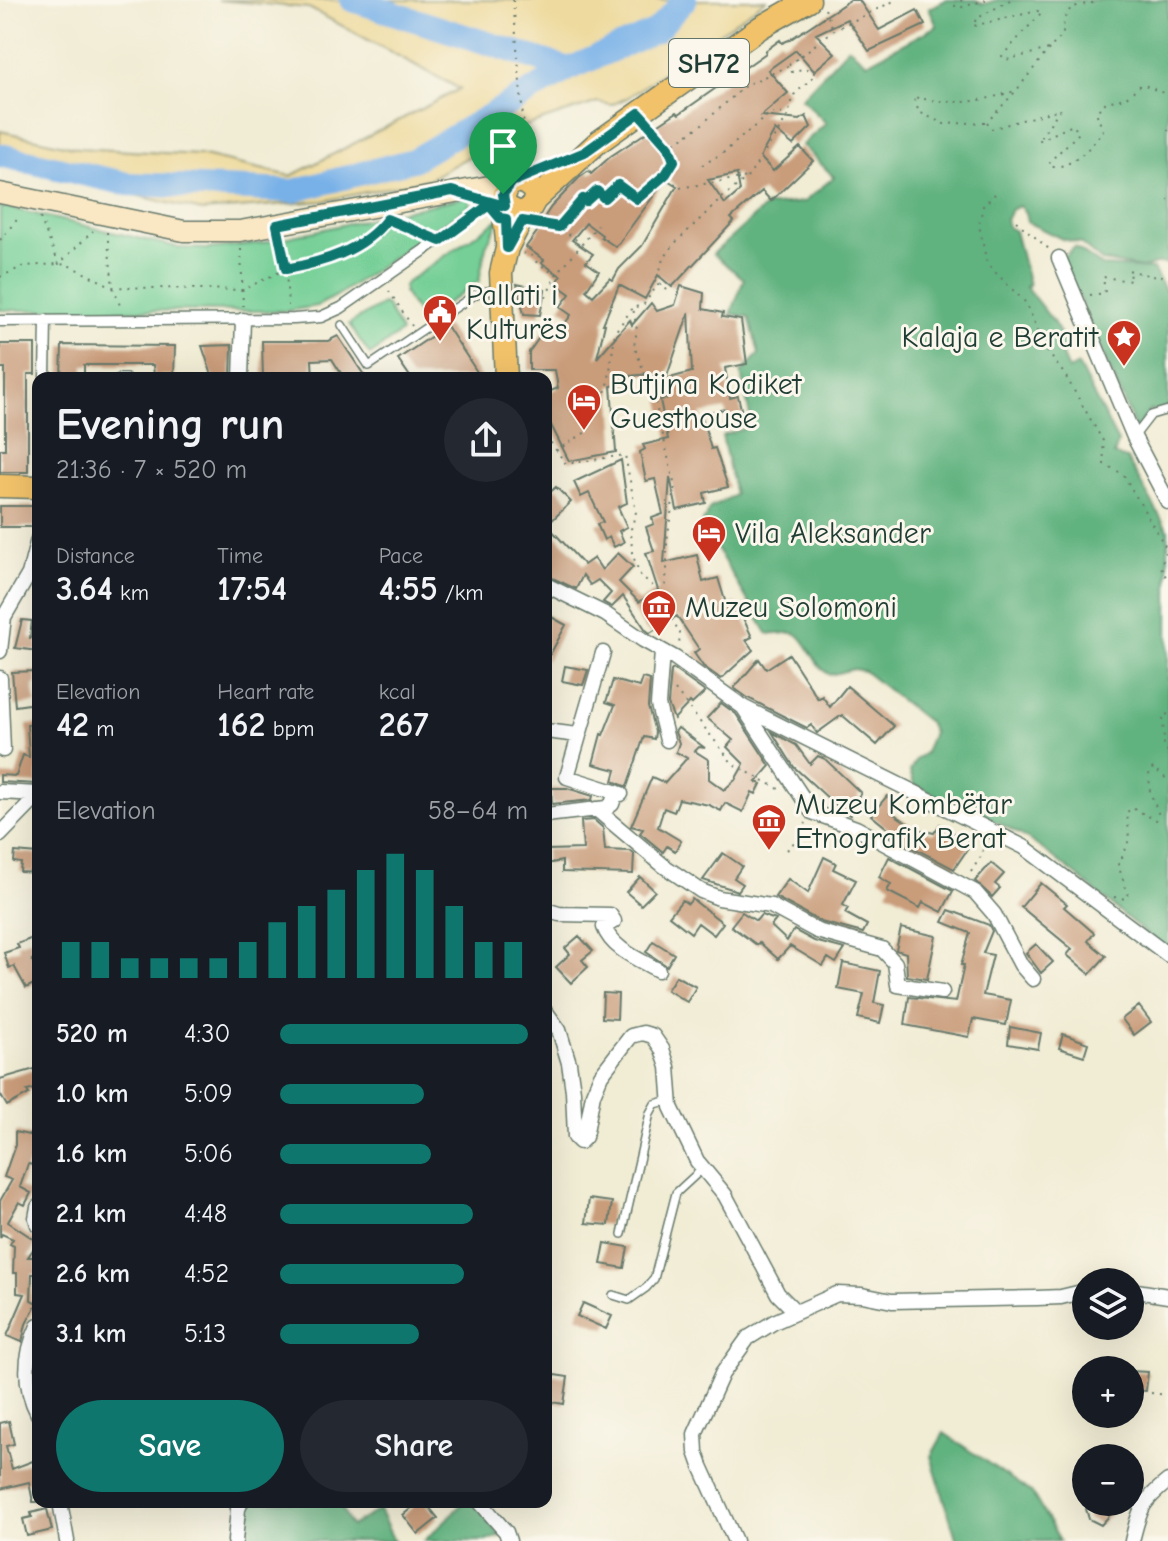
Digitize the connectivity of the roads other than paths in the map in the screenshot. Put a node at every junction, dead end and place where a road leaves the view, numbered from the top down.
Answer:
1 (809, 0) edge
2 (585, 152) junction
3 (517, 181) junction
4 (0, 193) edge
5 (507, 206) junction
6 (1059, 258) road end
7 (501, 287) junction
8 (46, 320) junction
9 (243, 320) junction
10 (0, 321) edge
11 (342, 325) dead end
12 (45, 372) edge
13 (241, 372) edge
14 (506, 372) edge
15 (1168, 410) edge
16 (1134, 437) junction
17 (0, 486) edge
18 (32, 487) edge
19 (1168, 502) edge
20 (32, 562) edge
21 (552, 588) edge
22 (4, 607) edge
23 (0, 651) edge
24 (603, 653) dead end
25 (668, 655) junction
26 (0, 678) edge
27 (743, 707) junction
28 (552, 732) edge
29 (578, 735) junction
30 (667, 740) dead end
31 (3, 750) dead end
32 (0, 792) edge
33 (32, 795) edge
34 (32, 801) edge
35 (596, 809) junction
36 (552, 815) edge
37 (0, 835) edge
38 (552, 912) edge
39 (1168, 955) edge
40 (658, 970) dead end
41 (1033, 979) dead end
42 (942, 992) dead end
43 (552, 1020) edge
44 (670, 1100) junction
45 (702, 1169) junction
46 (622, 1234) dead end
47 (1144, 1292) edge
48 (1072, 1293) edge
49 (613, 1295) dead end
50 (1168, 1296) edge
51 (796, 1312) junction
52 (32, 1339) edge
53 (32, 1402) edge
54 (1168, 1481) edge
55 (61, 1508) edge
56 (238, 1508) edge
57 (485, 1508) edge
58 (67, 1541) edge
59 (235, 1541) edge
60 (509, 1541) edge
61 (735, 1541) edge
62 (1132, 1541) edge

1 - 2 main road, SH72
2 - 3 main road, SH72
2 - 5 main road, SH72
3 - 5 main road
3 - 5 main road
4 - 5 main road
5 - 7 main road, SH72
5 - 9 street
6 - 16 street
7 - 11 lane
7 - 14 main road, SH72
8 - 9 street
8 - 10 street
8 - 12 street
9 - 13 street
15 - 16 lane
16 - 19 street
17 - 18 main road
20 - 22 street
21 - 25 street
22 - 23 street
24 - 29 street
25 - 27 street
25 - 30 street
26 - 31 street
27 - 39 street
27 - 41 street
28 - 29 street
29 - 35 street
32 - 33 street
34 - 37 street
35 - 36 street
35 - 42 street
38 - 40 street
43 - 44 street
44 - 45 street
44 - 46 lane
45 - 49 lane
45 - 51 street
47 - 50 street
48 - 51 street
51 - 61 street
52 - 53 street
54 - 62 street
55 - 58 street
56 - 59 street
57 - 60 street

